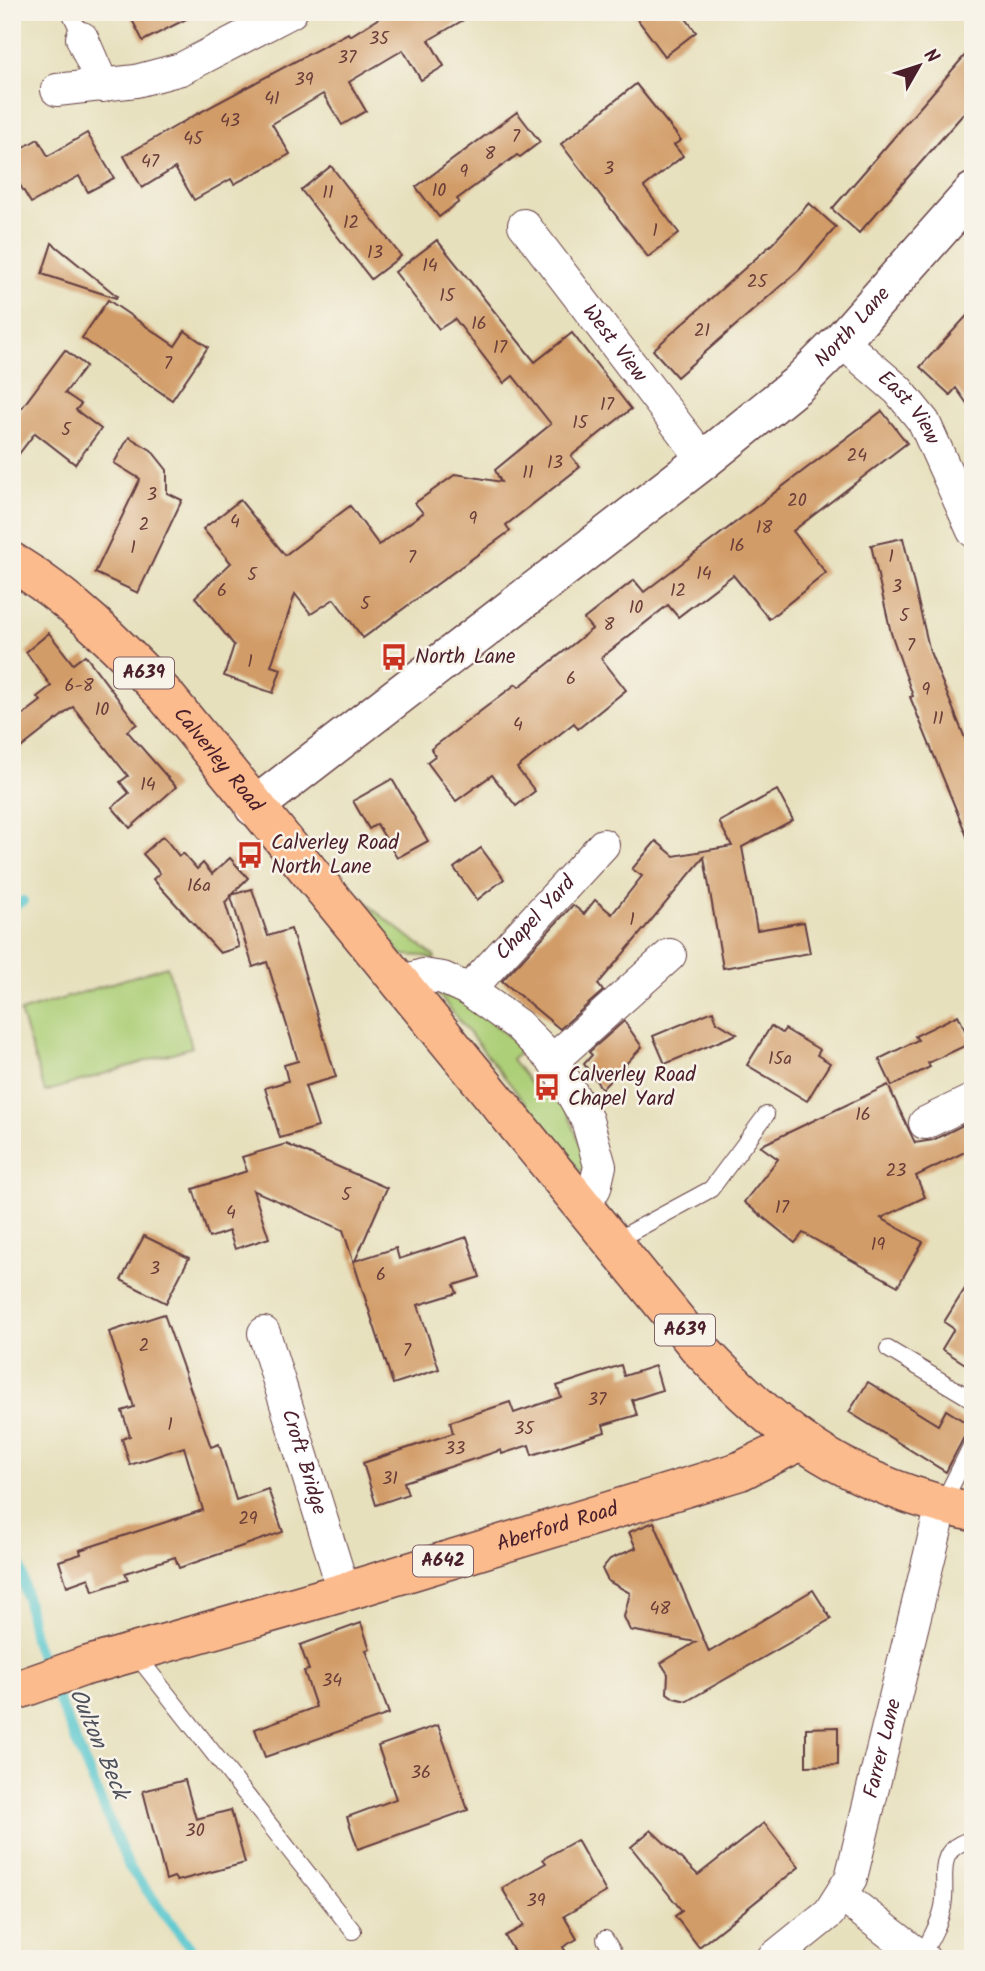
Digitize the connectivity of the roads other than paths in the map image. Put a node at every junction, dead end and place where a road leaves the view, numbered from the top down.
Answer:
1 (291, 12) edge
2 (76, 25) edge
3 (103, 86) junction
4 (57, 90) dead end
5 (973, 192) edge
6 (524, 225) dead end
7 (841, 341) junction
8 (705, 460) junction
9 (973, 531) edge
10 (12, 562) edge
11 (254, 807) junction
12 (603, 845) dead end
13 (670, 956) dead end
14 (398, 983) junction
15 (469, 990) junction
16 (553, 1060) junction
17 (973, 1100) edge
18 (766, 1115) dead end
19 (925, 1123) dead end
20 (583, 1206) junction
21 (613, 1242) junction
22 (264, 1333) dead end
23 (888, 1349) dead end
24 (973, 1400) edge
25 (799, 1442) junction
26 (973, 1442) edge
27 (958, 1509) edge
28 (344, 1591) junction
29 (134, 1652) junction
30 (12, 1692) edge
31 (973, 1839) edge
32 (842, 1896) junction
33 (353, 1931) dead end
34 (605, 1938) dead end
35 (923, 1957) edge
36 (617, 1959) edge
37 (772, 1959) edge

1 - 3 street
2 - 3 street
3 - 4 street
5 - 7 street, North Lane
6 - 8 street, West View
7 - 8 street, North Lane
7 - 9 street, East View
8 - 11 street, North Lane
10 - 11 main road, Calverley Road / A639
11 - 14 main road, Calverley Road / A639
12 - 15 street, Chapel Yard
13 - 16 street
14 - 15 street
14 - 20 main road, Calverley Road / A639
15 - 16 street
16 - 20 street
17 - 19 street
18 - 21 lane
20 - 21 main road, Calverley Road / A639
21 - 25 main road, Calverley Road / A639
22 - 28 street, Croft Bridge
23 - 24 lane
25 - 27 main road
25 - 28 main road, Aberford Road / A642
26 - 27 lane
27 - 32 street, Farrer Lane
28 - 29 main road, Aberford Road / A642
29 - 30 main road, Aberford Road / A642
29 - 33 lane
31 - 35 lane
32 - 35 street
32 - 37 street, Farrer Lane
34 - 36 lane

